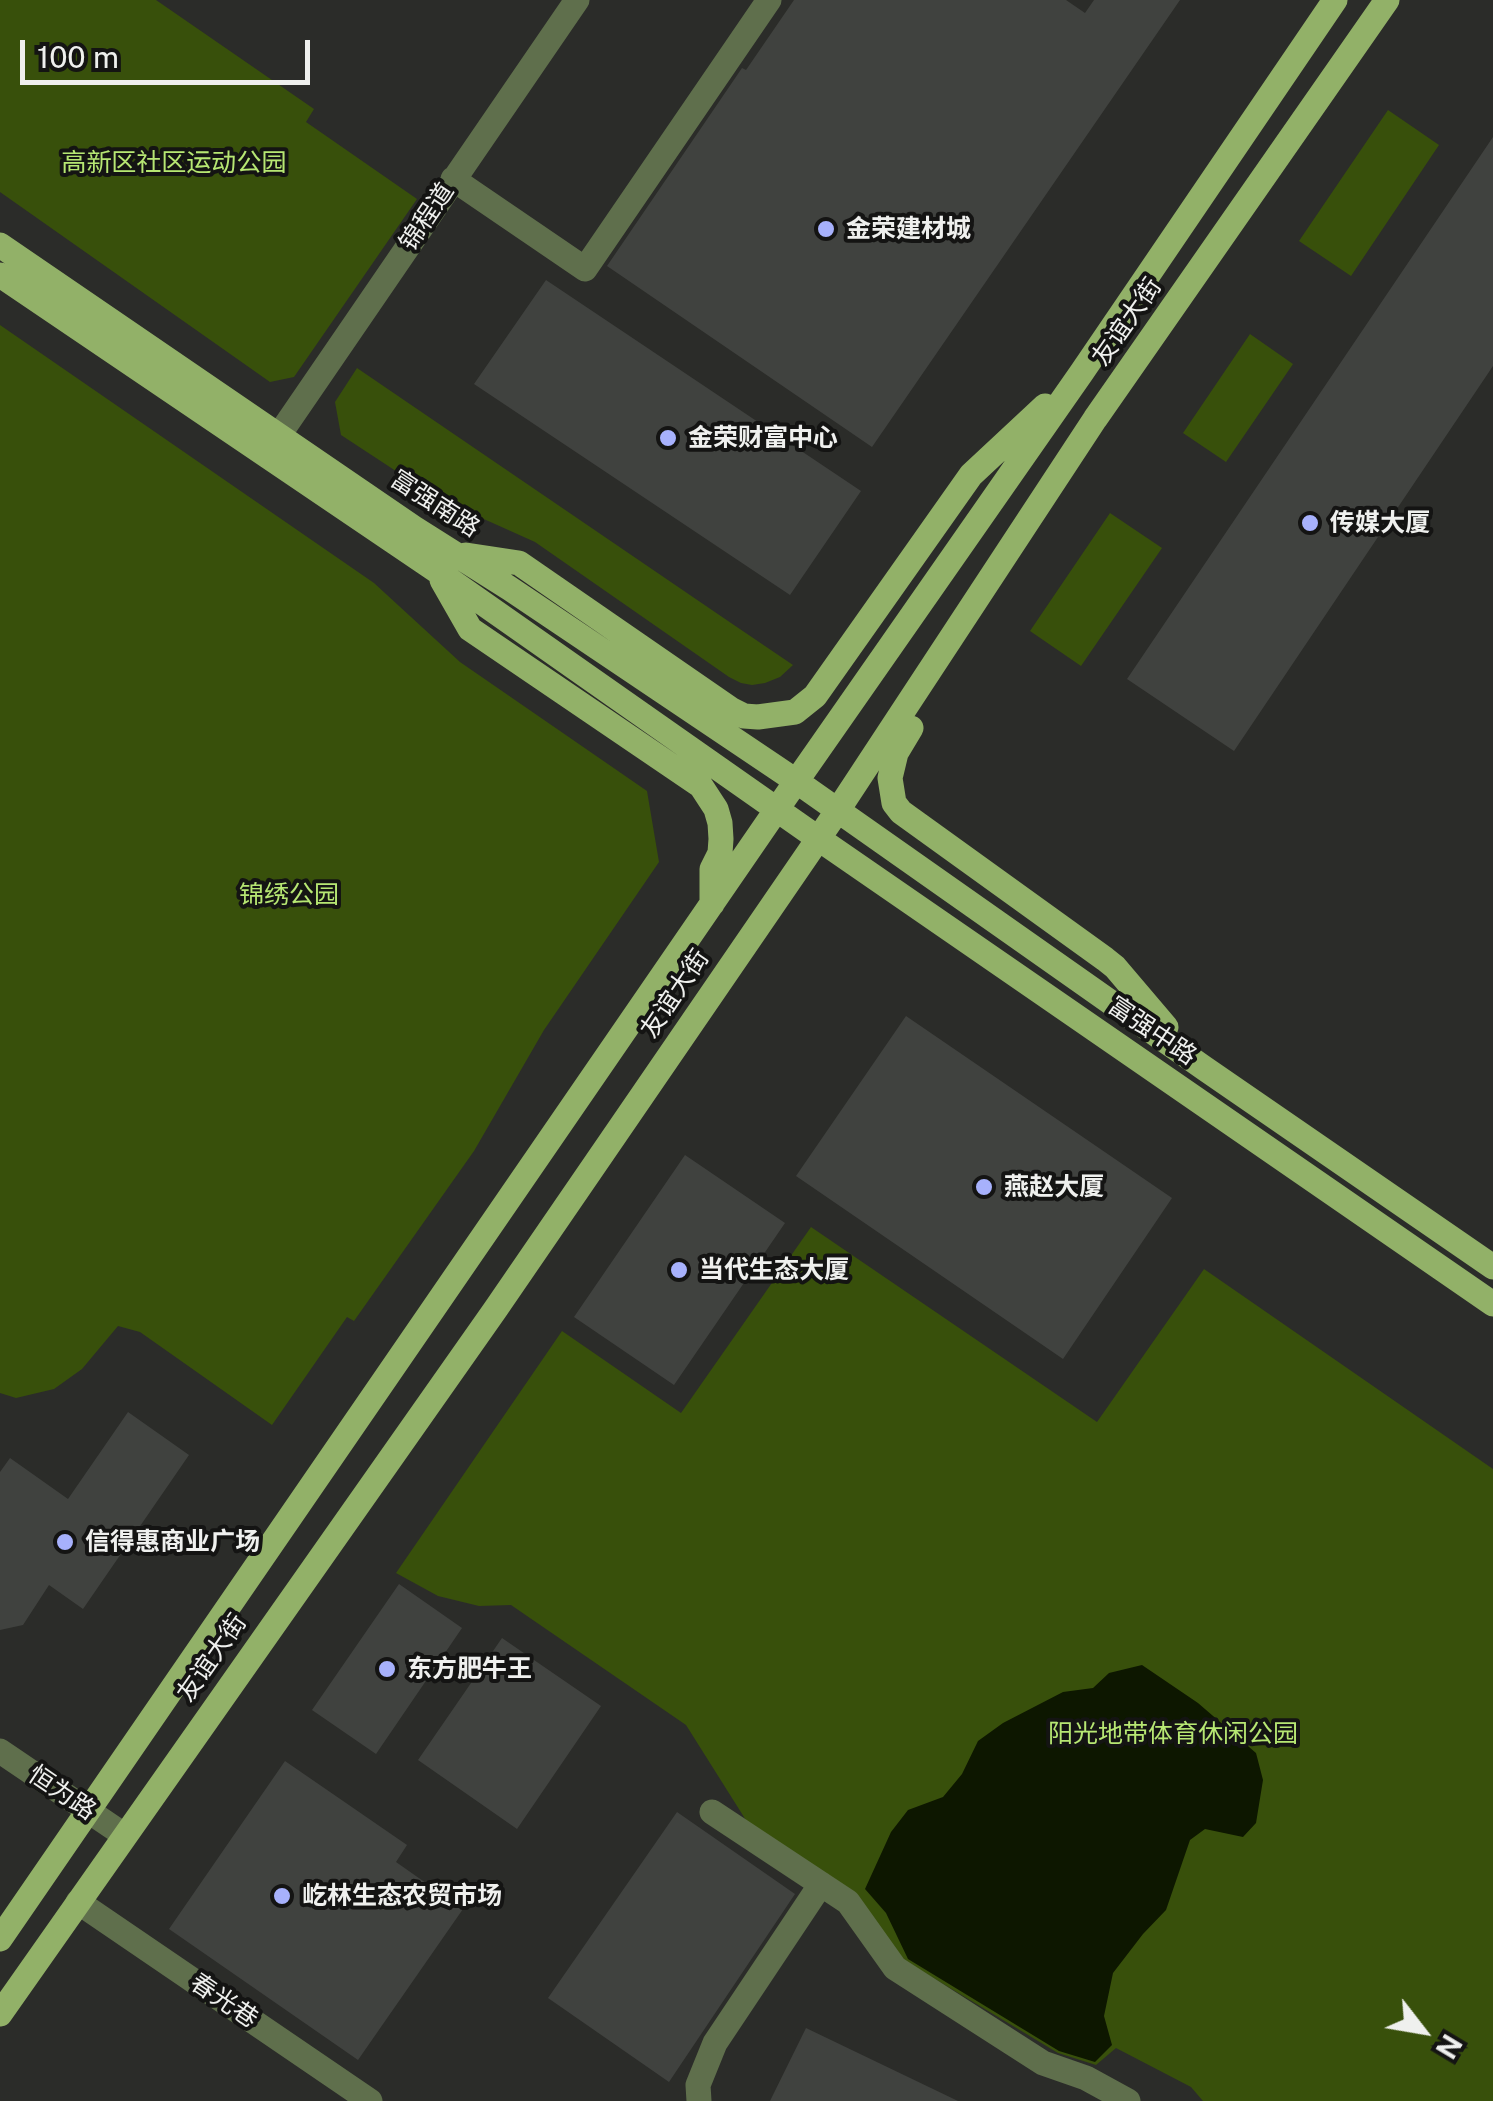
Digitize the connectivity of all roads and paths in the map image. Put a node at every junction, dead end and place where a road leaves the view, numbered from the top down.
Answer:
1 (577, 0) edge
2 (769, 0) edge
3 (1335, 0) edge
4 (1387, 0) edge
5 (453, 179) junction
6 (0, 245) edge
7 (0, 275) edge
8 (1082, 372) junction
9 (1095, 420) junction
10 (272, 445) junction
11 (445, 562) junction
12 (796, 781) junction
13 (777, 809) junction
14 (838, 810) junction
15 (819, 838) junction
16 (712, 904) junction
17 (1204, 1068) junction
18 (1493, 1267) edge
19 (1493, 1304) edge
20 (0, 1751) edge
21 (88, 1812) junction
22 (712, 1812) dead end
23 (124, 1835) junction
24 (821, 1884) junction
25 (78, 1902) junction
26 (0, 1939) edge
27 (0, 2014) edge
28 (370, 2101) edge
29 (699, 2101) edge
30 (1128, 2101) edge

1 - 5 street, 锦程道
2 - 5 street
3 - 8 main road, 友谊大街
4 - 9 main road, 友谊大街
5 - 10 street, 锦程道
6 - 10 main road, 富强南路
7 - 10 main road, 富强南路
8 - 11 main road
8 - 12 main road, 友谊大街
9 - 14 main road, 友谊大街
9 - 17 main road
10 - 11 main road, 富强南路
11 - 12 main road, 富强南路
11 - 13 main road, 富强南路
11 - 16 main road
12 - 13 main road, 友谊大街
12 - 14 main road, 富强南路
13 - 15 main road, 富强中路
13 - 16 main road, 友谊大街
14 - 15 main road, 友谊大街
14 - 17 main road, 富强中路
15 - 19 main road, 富强中路
15 - 23 main road, 友谊大街
16 - 21 main road, 友谊大街
17 - 18 main road, 富强中路
20 - 21 street, 恒为路
21 - 23 street, 恒为路
21 - 26 main road, 友谊大街
22 - 24 street
23 - 25 main road, 友谊大街
24 - 29 street
24 - 30 street
25 - 27 main road, 友谊大街
25 - 28 street, 春光巷

